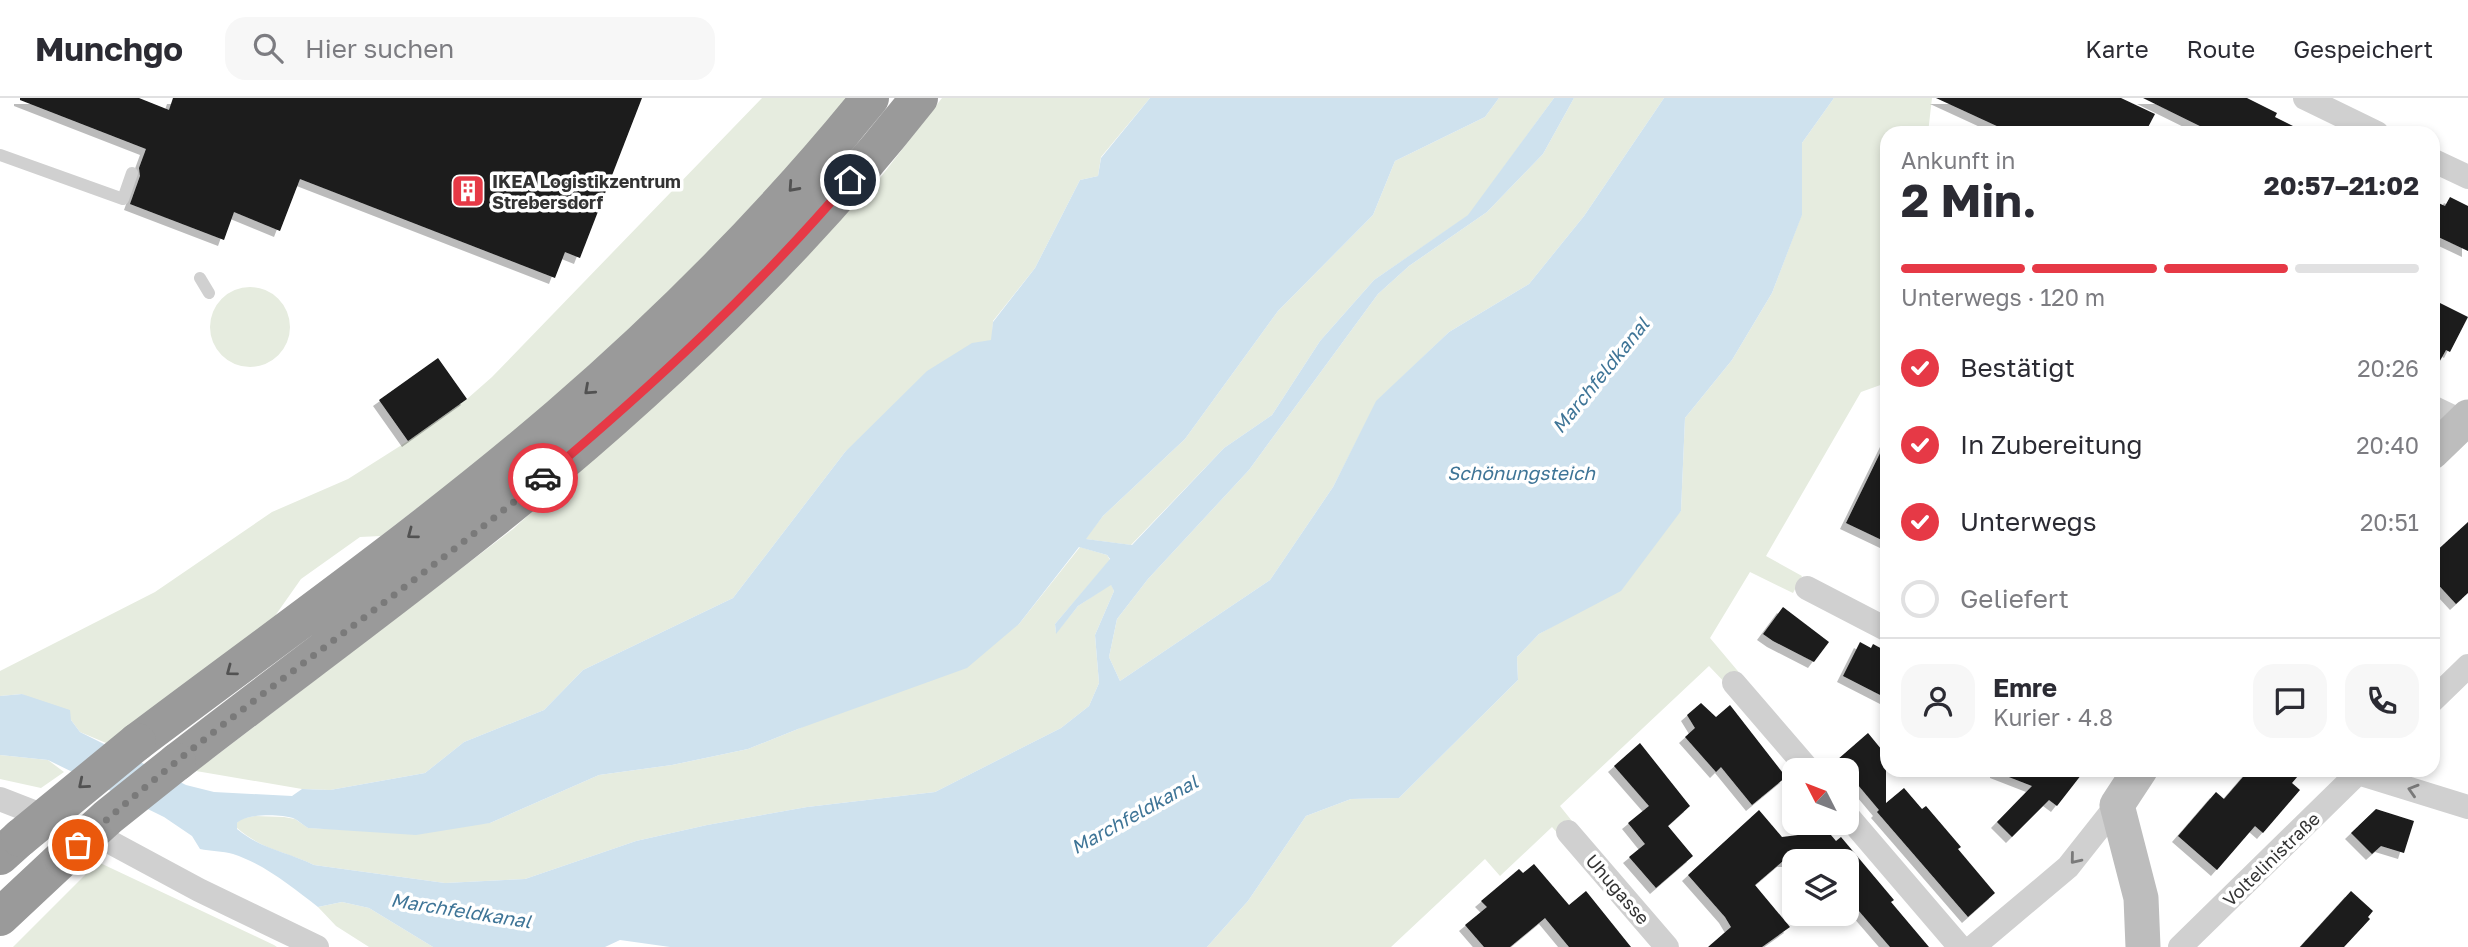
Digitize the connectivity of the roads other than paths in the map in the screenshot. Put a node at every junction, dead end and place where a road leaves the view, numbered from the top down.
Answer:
1 (870, 98) edge
2 (919, 98) edge
3 (2305, 98) edge
4 (2363, 126) edge
5 (0, 155) edge
6 (2440, 164) edge
7 (132, 173) dead end
8 (2468, 177) edge
9 (200, 278) dead end
10 (209, 293) dead end
11 (2455, 415) edge
12 (2440, 439) edge
13 (1807, 588) dead end
14 (1880, 626) edge
15 (2468, 666) edge
16 (1734, 683) dead end
17 (2440, 693) edge
18 (1799, 758) edge
19 (2135, 777) edge
20 (2354, 777) edge
21 (2378, 777) edge
22 (0, 799) edge
23 (2117, 805) junction
24 (2468, 807) edge
25 (1859, 829) edge
26 (1568, 832) dead end
27 (10, 847) edge
28 (6, 915) edge
29 (317, 947) edge
30 (1667, 947) edge
31 (1960, 947) edge
32 (1973, 947) edge
33 (2143, 947) edge
34 (2180, 947) edge

1 -> 27 highway, bridge
2 - 28 highway, bridge
3 - 4 street
5 - 7 lane
6 - 8 street
9 - 10 lane
11 - 12 street
13 - 14 street
15 - 17 street
16 - 18 street
19 - 23 street
20 - 34 street, Voltelinistraße
24 -> 21 street
22 - 29 street
23 -> 32 street
23 - 33 street
25 - 31 street
26 - 30 street, Uhugasse

